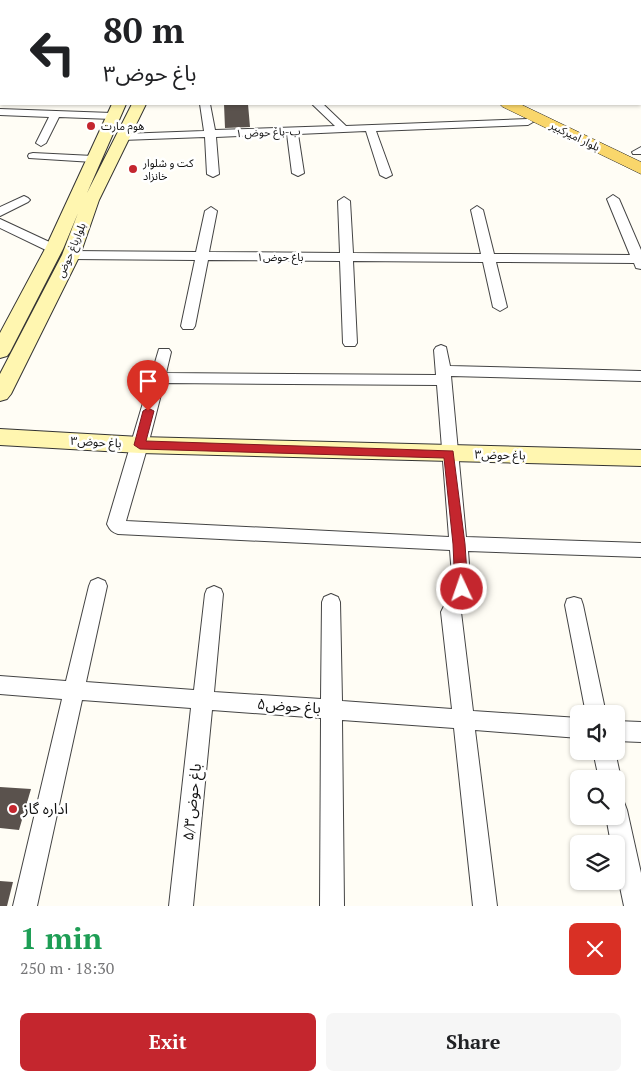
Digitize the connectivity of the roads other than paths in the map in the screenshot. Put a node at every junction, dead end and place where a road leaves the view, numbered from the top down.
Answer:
1 (138, 105) edge
2 (205, 105) edge
3 (318, 105) edge
4 (510, 105) edge
5 (537, 105) edge
6 (116, 110) edge
7 (0, 112) edge
8 (55, 114) junction
9 (528, 122) dead end
10 (370, 128) junction
11 (344, 129) junction
12 (292, 131) junction
13 (210, 134) junction
14 (122, 137) junction
15 (41, 143) dead end
16 (640, 152) edge
17 (33, 156) dead end
18 (93, 159) junction
19 (641, 169) edge
20 (298, 173) dead end
21 (213, 174) dead end
22 (386, 175) dead end
23 (613, 199) dead end
24 (24, 200) dead end
25 (344, 202) dead end
26 (81, 205) junction
27 (477, 210) dead end
28 (211, 211) dead end
29 (0, 212) edge
30 (0, 222) edge
31 (54, 249) junction
32 (70, 255) junction
33 (202, 256) junction
34 (345, 257) junction
35 (488, 259) junction
36 (640, 261) edge
37 (500, 307) dead end
38 (188, 326) dead end
39 (350, 343) dead end
40 (441, 350) dead end
41 (0, 352) edge
42 (164, 352) dead end
43 (443, 376) junction
44 (641, 376) edge
45 (157, 378) junction
46 (0, 394) edge
47 (0, 437) edge
48 (140, 445) junction
49 (449, 454) junction
50 (641, 458) edge
51 (459, 544) junction
52 (641, 550) edge
53 (98, 586) dead end
54 (462, 589) dead end
55 (214, 594) dead end
56 (331, 602) dead end
57 (574, 605) dead end
58 (451, 612) dead end
59 (0, 685) edge
60 (74, 690) junction
61 (202, 700) junction
62 (594, 705) edge
63 (332, 710) junction
64 (465, 720) junction
65 (570, 727) edge
66 (625, 731) edge
67 (641, 732) edge
68 (619, 825) edge
69 (35, 862) joint
70 (181, 905) edge
71 (25, 906) edge
72 (332, 906) edge
73 (485, 906) edge
74 (636, 906) edge

1 - 14 main road, بلوارباغ حوض
2 - 13 street
3 - 11 street
4 - 19 main road, بلوار امیرکبیر
5 - 16 main road, بلوار امیرکبیر
6 - 8 street
6 - 18 main road, بلوارباغ حوض
7 - 8 street
8 - 15 street
9 - 10 street, ۱ ب-باغ حوض
10 - 11 street, ۱ ب-باغ حوض
10 - 22 street
11 - 12 street, ۱ ب-باغ حوض
12 - 13 street, ۱ ب-باغ حوض
12 - 20 street
13 - 14 street, ۱ ب-باغ حوض
13 - 21 street
14 - 26 main road, بلوارباغ حوض
17 - 18 street
18 - 26 main road, بلوارباغ حوض
23 - 36 street
24 - 29 street
25 - 34 street
26 - 31 main road, بلوارباغ حوض
26 - 32 main road, بلوارباغ حوض
27 - 35 street
28 - 33 street
30 - 31 street
31 - 41 main road, بلوارباغ حوض
32 - 33 street, باغ حوض۱
32 - 46 main road, بلوارباغ حوض
33 - 34 street, باغ حوض۱
33 - 38 street
34 - 35 street, باغ حوض۱
34 - 39 street
35 - 36 street, باغ حوض۱
35 - 37 street
40 - 43 street
42 - 45 street
43 - 44 street
43 - 45 street
43 - 49 street
45 - 48 street
47 - 48 main road, باغ حوض۳
48 - 49 main road, باغ حوض۳
48 - 51 street
49 - 50 main road, باغ حوض۳
49 - 51 street
51 - 52 street
51 - 54 street
53 - 60 street
55 - 61 street, باغ حوض۵/۳
56 - 63 street
57 - 62 street
58 - 64 street
59 - 60 street, باغ حوض۵
60 - 61 street, باغ حوض۵
60 - 69 street
61 - 63 street, باغ حوض۵
61 - 70 street, باغ حوض۵/۳
63 - 64 street, باغ حوض۵
63 - 72 street
64 - 65 street, باغ حوض۵
64 - 73 street
66 - 67 street
68 - 74 street
69 - 71 street

